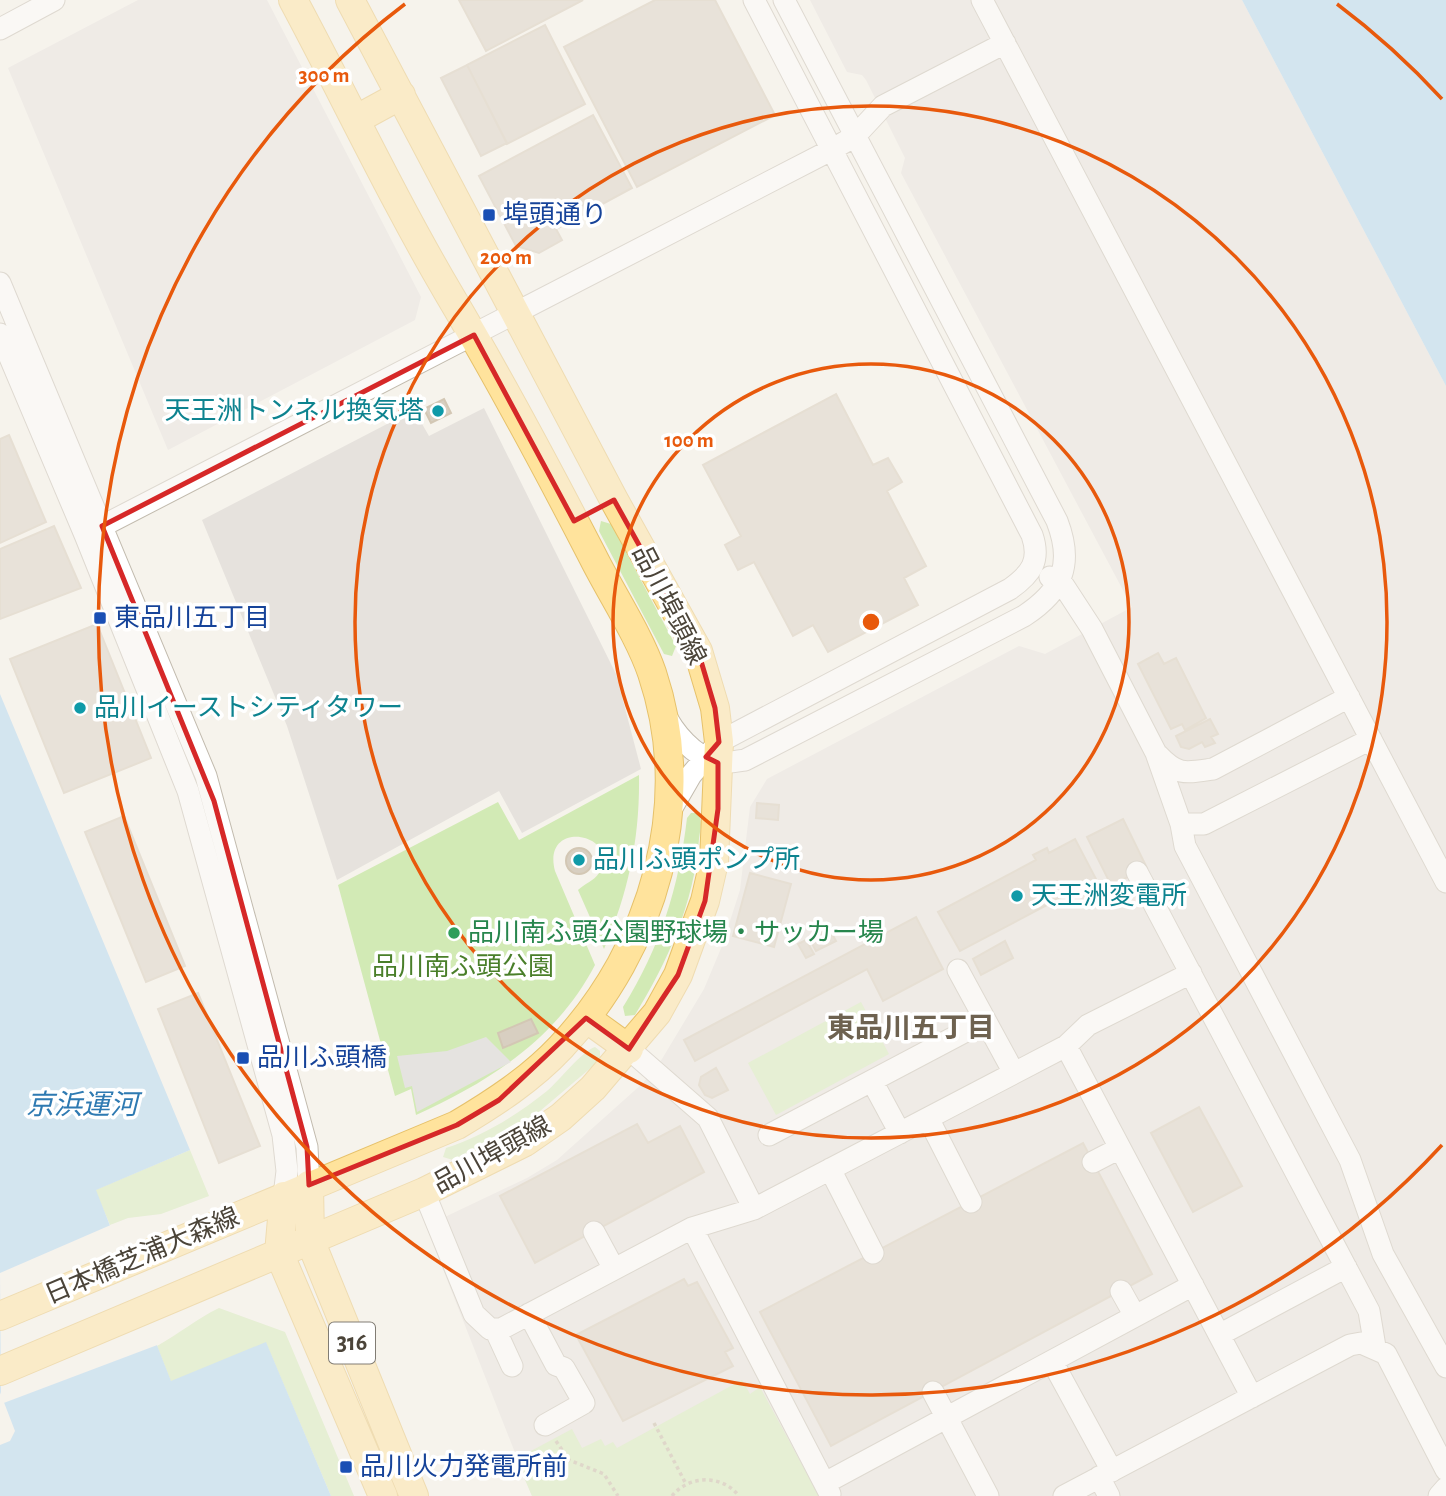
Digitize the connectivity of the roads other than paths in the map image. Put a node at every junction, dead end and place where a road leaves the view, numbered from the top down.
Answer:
1 (54, 0) edge
2 (293, 0) edge
3 (351, 0) edge
4 (754, 0) edge
5 (784, 0) edge
6 (982, 0) edge
7 (0, 29) edge
8 (1005, 43) junction
9 (401, 95) junction
10 (357, 119) junction
11 (855, 136) junction
12 (833, 149) junction
13 (0, 283) edge
14 (517, 312) junction
15 (0, 334) edge
16 (474, 335) junction
17 (614, 500) junction
18 (574, 521) junction
19 (94, 531) junction
20 (1032, 570) junction
21 (1060, 580) junction
22 (1349, 697) junction
23 (659, 702) junction
24 (1371, 739) junction
25 (1156, 753) junction
26 (714, 754) junction
27 (669, 813) junction
28 (1181, 824) junction
29 (1138, 872) dead end
30 (1446, 882) edge
31 (958, 970) dead end
32 (1191, 973) junction
33 (586, 1018) junction
34 (985, 1021) junction
35 (1066, 1046) junction
36 (629, 1049) junction
37 (1014, 1073) junction
38 (872, 1081) junction
39 (928, 1118) junction
40 (900, 1133) junction
41 (769, 1136) dead end
42 (1120, 1148) junction
43 (1093, 1162) dead end
44 (830, 1169) junction
45 (296, 1191) junction
46 (424, 1192) junction
47 (971, 1202) dead end
48 (754, 1209) junction
49 (692, 1228) junction
50 (594, 1232) dead end
51 (310, 1240) junction
52 (279, 1253) junction
53 (873, 1253) dead end
54 (1346, 1267) junction
55 (614, 1269) junction
56 (1193, 1285) junction
57 (1121, 1291) dead end
58 (529, 1314) junction
59 (0, 1316) edge
60 (1135, 1316) junction
61 (495, 1329) junction
62 (1219, 1335) junction
63 (1375, 1347) junction
64 (1052, 1361) junction
65 (513, 1366) dead end
66 (1446, 1367) edge
67 (0, 1371) edge
68 (933, 1392) dead end
69 (1252, 1397) junction
70 (947, 1417) junction
71 (550, 1432) road end
72 (1446, 1470) edge
73 (1107, 1481) edge
74 (1446, 1488) edge
75 (828, 1490) edge
76 (383, 1496) edge
77 (414, 1496) edge
78 (988, 1496) edge
79 (1064, 1496) edge
80 (1439, 1496) edge

1 - 7 street
2 - 10 main road, 品川埠頭線
3 - 9 main road, 品川埠頭線
4 - 12 street
5 - 11 street
6 - 8 street
8 - 11 street
8 - 22 street
9 - 10 main road
9 - 14 main road, 品川埠頭線
10 - 16 main road, 品川埠頭線
11 - 12 street
11 - 21 street
12 - 14 street
12 - 20 street
13 - 19 street
14 - 16 street
14 - 17 main road, 品川埠頭線
15 - 19 street
16 - 18 main road, 品川埠頭線
16 - 19 street
17 - 18 main road
17 - 26 main road, 品川埠頭線
18 - 23 main road, 品川埠頭線
19 - 45 street
20 - 21 street
20 - 26 street
21 - 25 street
21 - 26 street
22 - 24 street
22 - 25 street
23 - 26 street
23 - 27 main road, 品川埠頭線
24 - 28 street
24 - 30 street
25 - 28 street
26 - 27 street
26 - 36 main road, 品川埠頭線
27 - 33 main road, 品川埠頭線
28 - 66 street
29 - 32 street
31 - 34 street
32 - 35 street
32 - 54 street
33 - 36 main road
33 - 45 main road, 品川埠頭線
34 - 37 street
34 - 38 street
35 - 37 street
35 - 42 street
36 - 46 main road, 品川埠頭線
36 - 48 street
37 - 39 street
38 - 40 street
38 - 41 street
39 - 40 street
39 - 47 street
40 - 44 street
42 - 43 street
42 - 56 street
44 - 48 street
44 - 53 street
45 - 51 main road, 316
45 - 52 main road, 日本橋芝浦大森線 / 316
45 - 59 main road, 日本橋芝浦大森線
46 - 51 main road, 品川埠頭線
46 - 61 street
48 - 49 street
49 - 55 street
49 - 75 street
50 - 55 street
51 - 52 main road, 日本橋芝浦大森線
51 - 77 main road, 316
52 - 67 main road, 日本橋芝浦大森線
52 - 76 main road, 日本橋芝浦大森線 / 316
54 - 62 street
54 - 63 street
55 - 58 street
56 - 60 street
56 - 62 street
57 - 60 street
58 - 61 street
58 - 71 street
60 - 64 street
61 - 65 street
62 - 69 street
63 - 69 street
63 - 72 street
64 - 70 street
64 - 73 street
68 - 70 street
69 - 73 street
70 - 75 street
70 - 78 street
73 - 79 street
74 - 80 street

